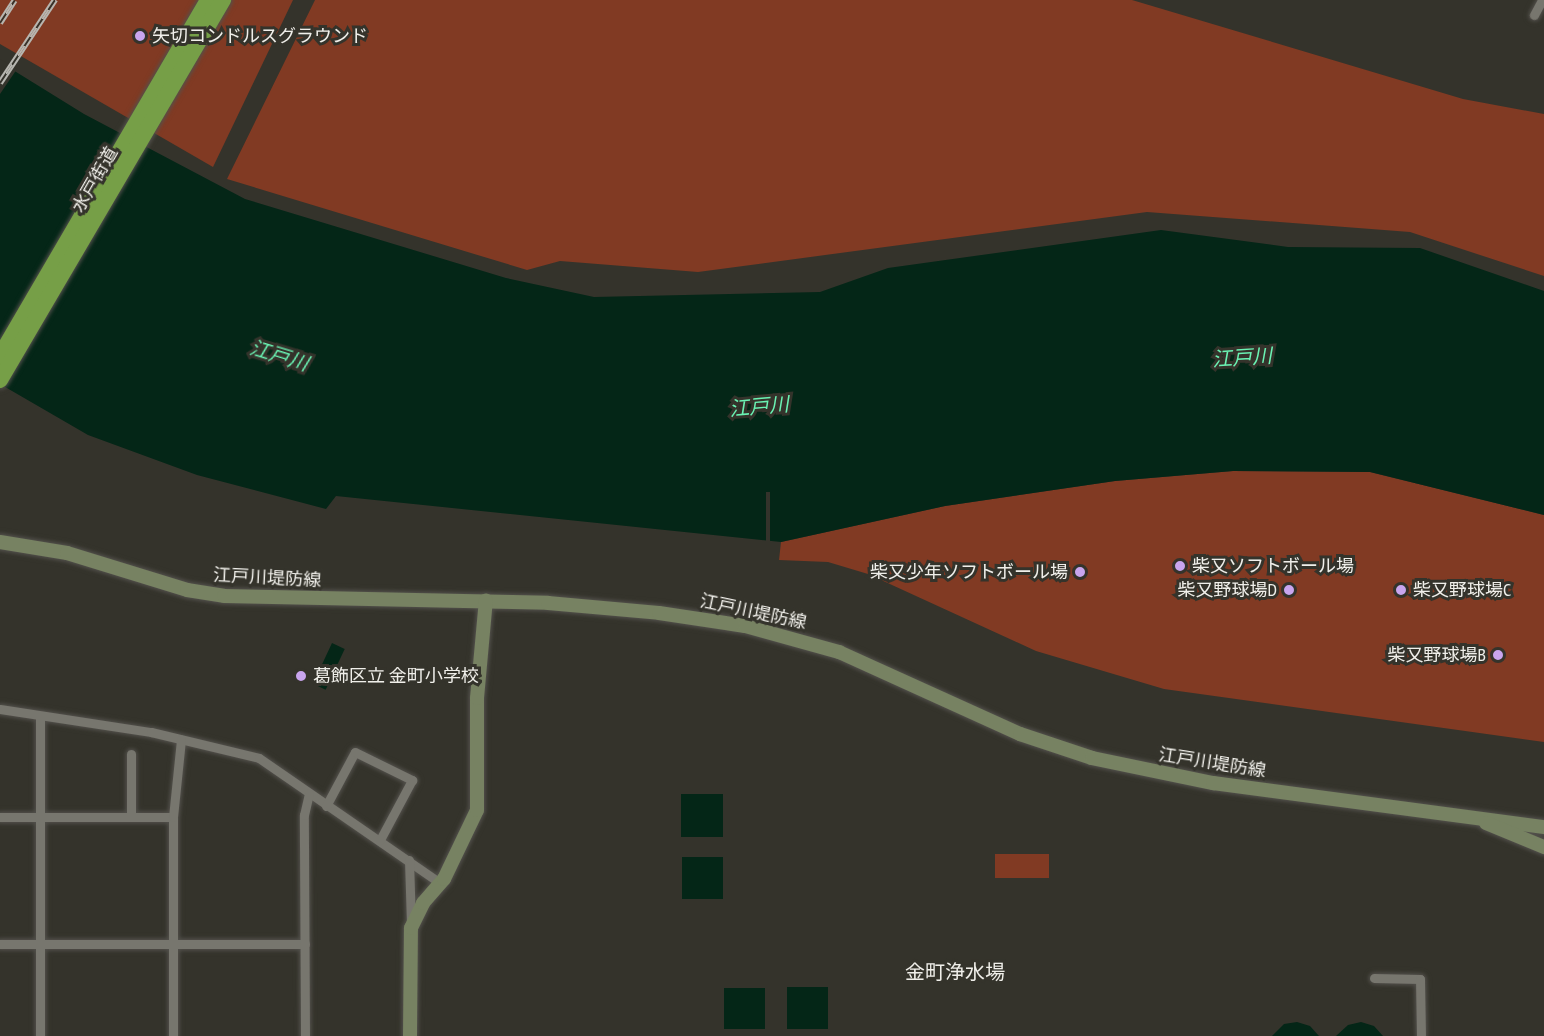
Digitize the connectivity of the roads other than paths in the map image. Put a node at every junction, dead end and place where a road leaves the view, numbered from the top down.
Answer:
1 (208, 0) edge
2 (223, 0) edge
3 (1542, 0) edge
4 (1534, 15) dead end
5 (0, 356) edge
6 (0, 380) edge
7 (0, 542) edge
8 (486, 600) junction
9 (0, 709) edge
10 (40, 716) junction
11 (181, 739) junction
12 (131, 754) dead end
13 (309, 794) junction
14 (326, 806) junction
15 (172, 816) junction
16 (0, 817) edge
17 (131, 817) junction
18 (40, 818) junction
19 (1479, 819) junction
20 (1544, 827) edge
21 (380, 840) junction
22 (1544, 847) edge
23 (409, 860) junction
24 (440, 884) junction
25 (411, 928) junction
26 (40, 943) junction
27 (0, 944) edge
28 (172, 944) junction
29 (304, 944) junction
30 (1374, 978) dead end
31 (40, 1036) edge
32 (172, 1036) edge
33 (305, 1036) edge
34 (410, 1036) edge
35 (1421, 1036) edge

1 - 5 highway, 水戸街道
2 - 6 highway, 水戸街道
3 - 4 street
7 - 8 main road, 江戸川堤防線
8 - 19 main road, 江戸川堤防線
8 - 24 main road
9 - 10 street
10 - 11 street
10 - 18 street
11 - 13 street
11 - 15 street
12 - 17 street
13 - 14 street
13 - 29 street
14 - 21 street
14 - 21 street
15 - 17 street
15 - 28 street
16 - 18 street
17 - 18 street
18 - 26 street
19 - 20 main road, 江戸川堤防線
19 - 22 main road, 江戸川堤防線
21 - 23 street
23 - 24 street
23 - 25 street
24 - 25 main road
25 - 34 main road
26 - 27 street
26 - 28 street
26 - 31 street
28 - 29 street
28 - 32 street
29 - 33 street
30 - 35 street

